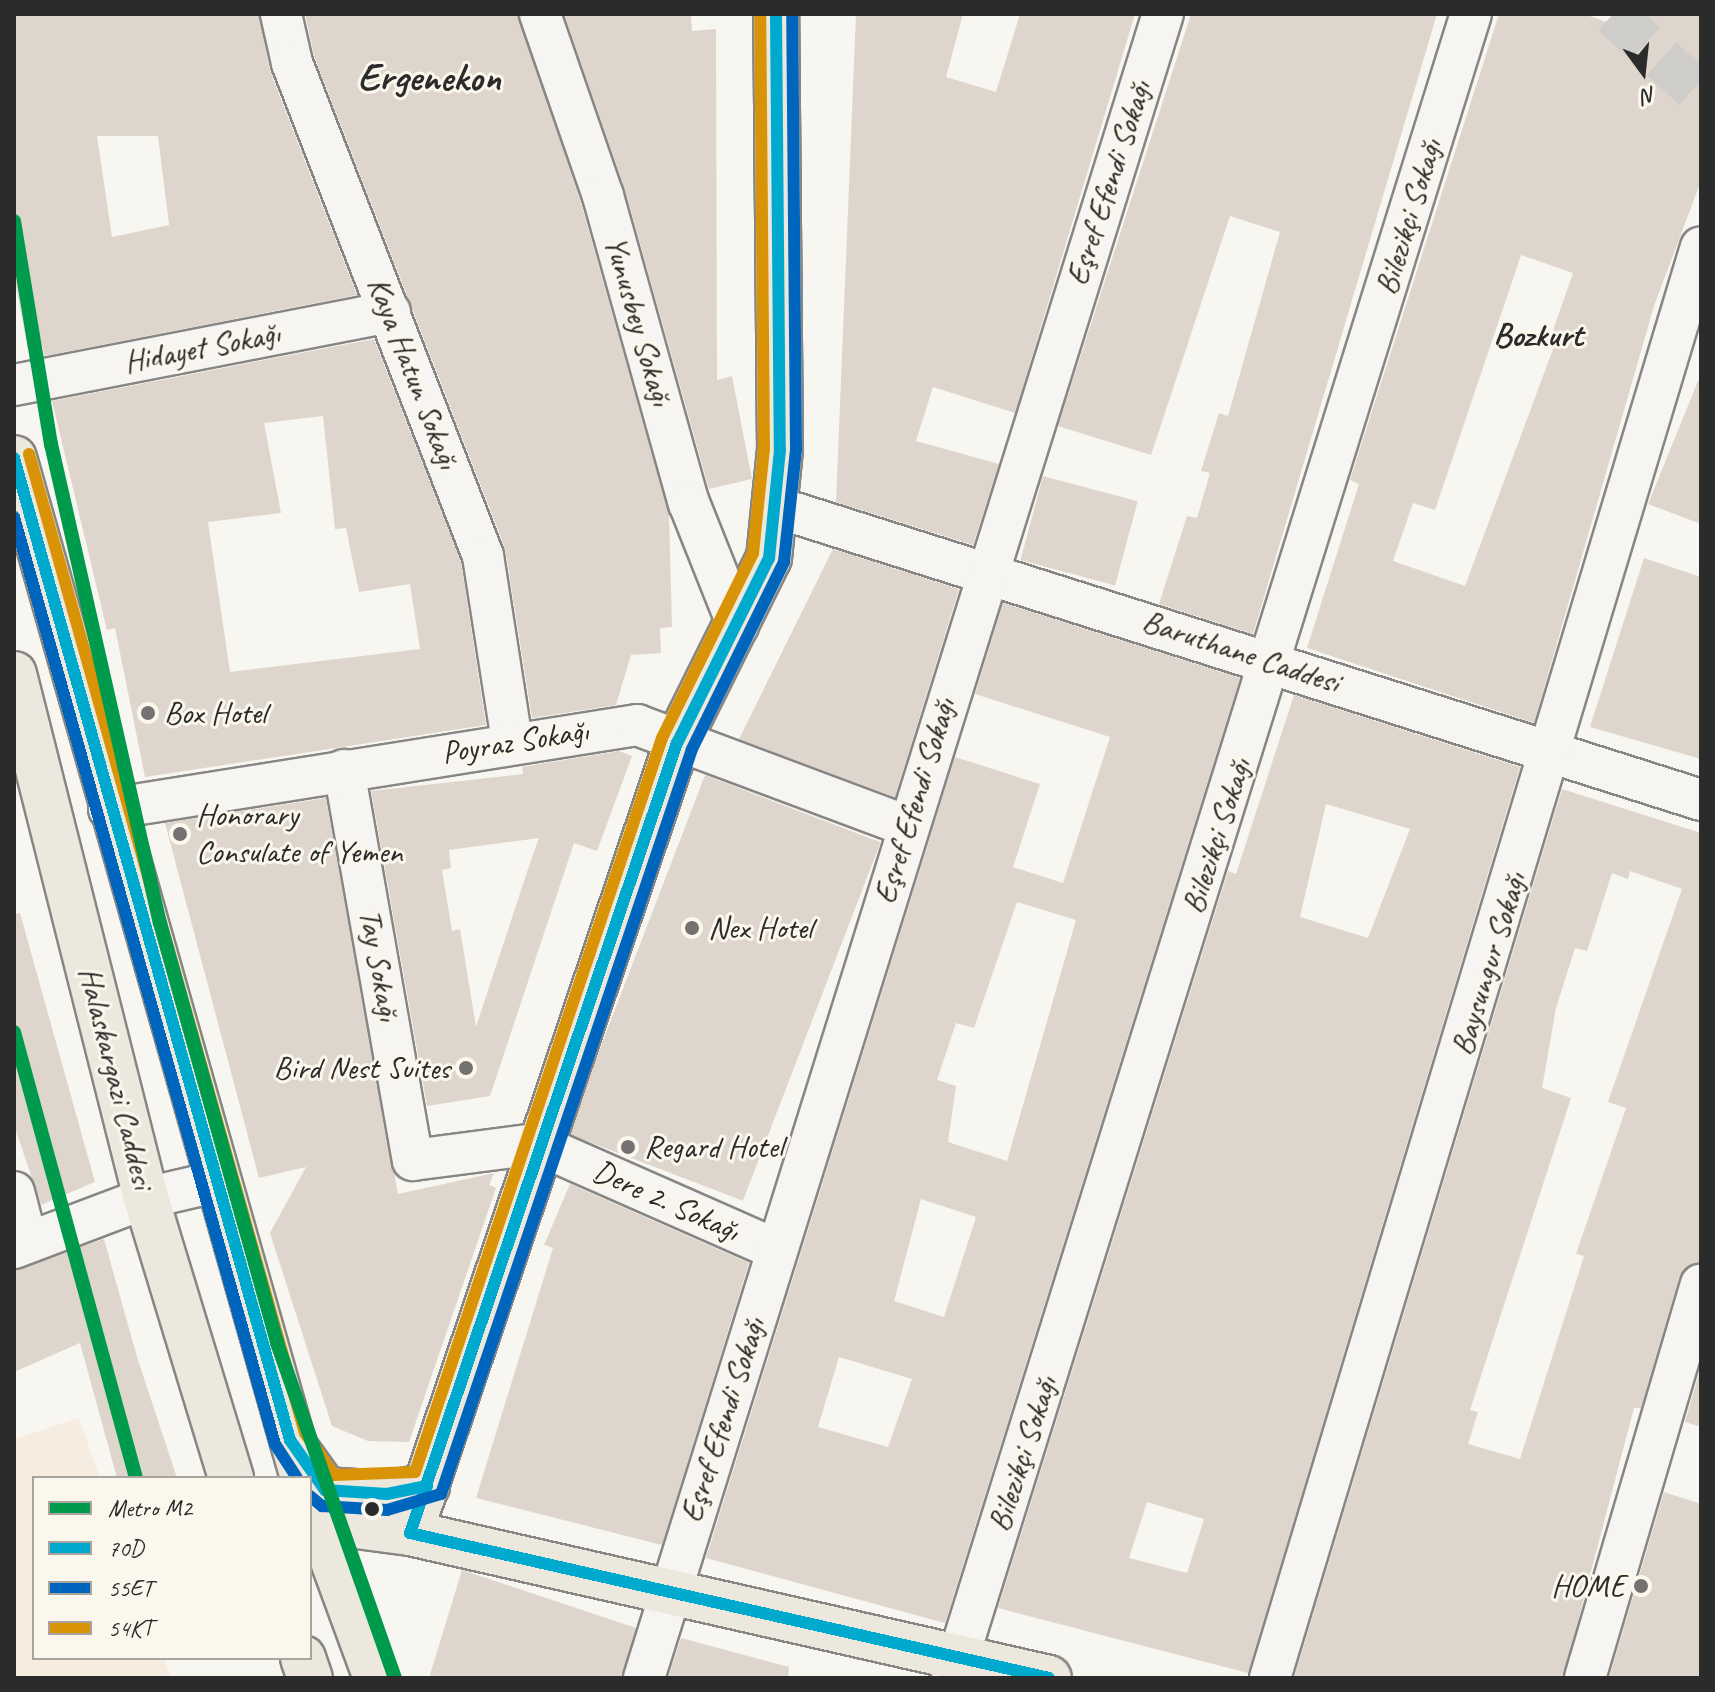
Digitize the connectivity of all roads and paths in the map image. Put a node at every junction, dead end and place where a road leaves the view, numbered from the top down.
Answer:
1 (281, 14) edge
2 (540, 14) edge
3 (776, 14) edge
4 (1163, 14) edge
5 (1471, 14) edge
6 (1701, 247) edge
7 (390, 312) junction
8 (14, 385) edge
9 (14, 458) edge
10 (779, 508) junction
11 (985, 570) junction
12 (738, 626) junction
13 (1272, 662) junction
14 (14, 674) edge
15 (512, 741) junction
16 (677, 743) junction
17 (1552, 752) junction
18 (344, 770) junction
19 (1701, 800) edge
20 (109, 809) junction
21 (907, 826) junction
22 (537, 1144) junction
23 (215, 1182) junction
24 (14, 1192) edge
25 (146, 1198) junction
26 (21, 1245) edge
27 (777, 1250) junction
28 (1701, 1285) edge
29 (297, 1459) edge
30 (230, 1476) edge
31 (427, 1486) junction
32 (314, 1521) edge
33 (410, 1533) junction
34 (670, 1589) junction
35 (955, 1667) edge
36 (376, 1678) edge
37 (644, 1678) edge
38 (1049, 1678) edge
39 (1270, 1678) edge
40 (1585, 1678) edge

1 - 7 street, Kaya Hatun Sokağı
2 - 12 street, Yunusbey Sokağı
3 - 10 main road
4 - 11 street, Eşref Efendi Sokağı
5 - 13 street, Bilezikçi Sokağı
6 - 17 street, Baysungur Sokağı
7 - 8 street, Hidayet Sokağı
7 - 15 street, Kaya Hatun Sokağı
9 - 20 main road, Halaskargazi Caddesi
10 - 11 street, Baruthane Caddesi
10 - 12 main road
11 - 13 street, Baruthane Caddesi
11 - 21 street, Eşref Efendi Sokağı
12 - 16 main road
13 - 17 street, Baruthane Caddesi
13 - 35 street, Bilezikçi Sokağı
14 - 25 main road, Halaskargazi Caddesi
15 - 16 street, Poyraz Sokağı
15 - 18 street, Poyraz Sokağı
16 - 21 street, Poyraz Sokağı
16 - 22 main road
17 - 19 street, Baruthane Caddesi
17 - 39 street, Baysungur Sokağı
18 - 20 street, Poyraz Sokağı
18 - 22 street, Tay Sokağı
20 - 23 main road, Halaskargazi Caddesi
21 - 27 street, Eşref Efendi Sokağı
22 - 27 street, Dere 2. Sokağı
22 - 31 main road
23 - 25 street
23 - 29 main road, Halaskargazi Caddesi
24 - 26 street
25 - 26 street
25 - 30 main road, Halaskargazi Caddesi
27 - 34 street, Eşref Efendi Sokağı
28 - 40 street
29 - 31 main road, Halaskargazi Caddesi
31 - 33 main road
32 - 33 main road
32 - 36 main road
33 - 34 main road
34 - 35 main road
34 - 37 street, Eşref Efendi Sokağı
35 - 38 main road

